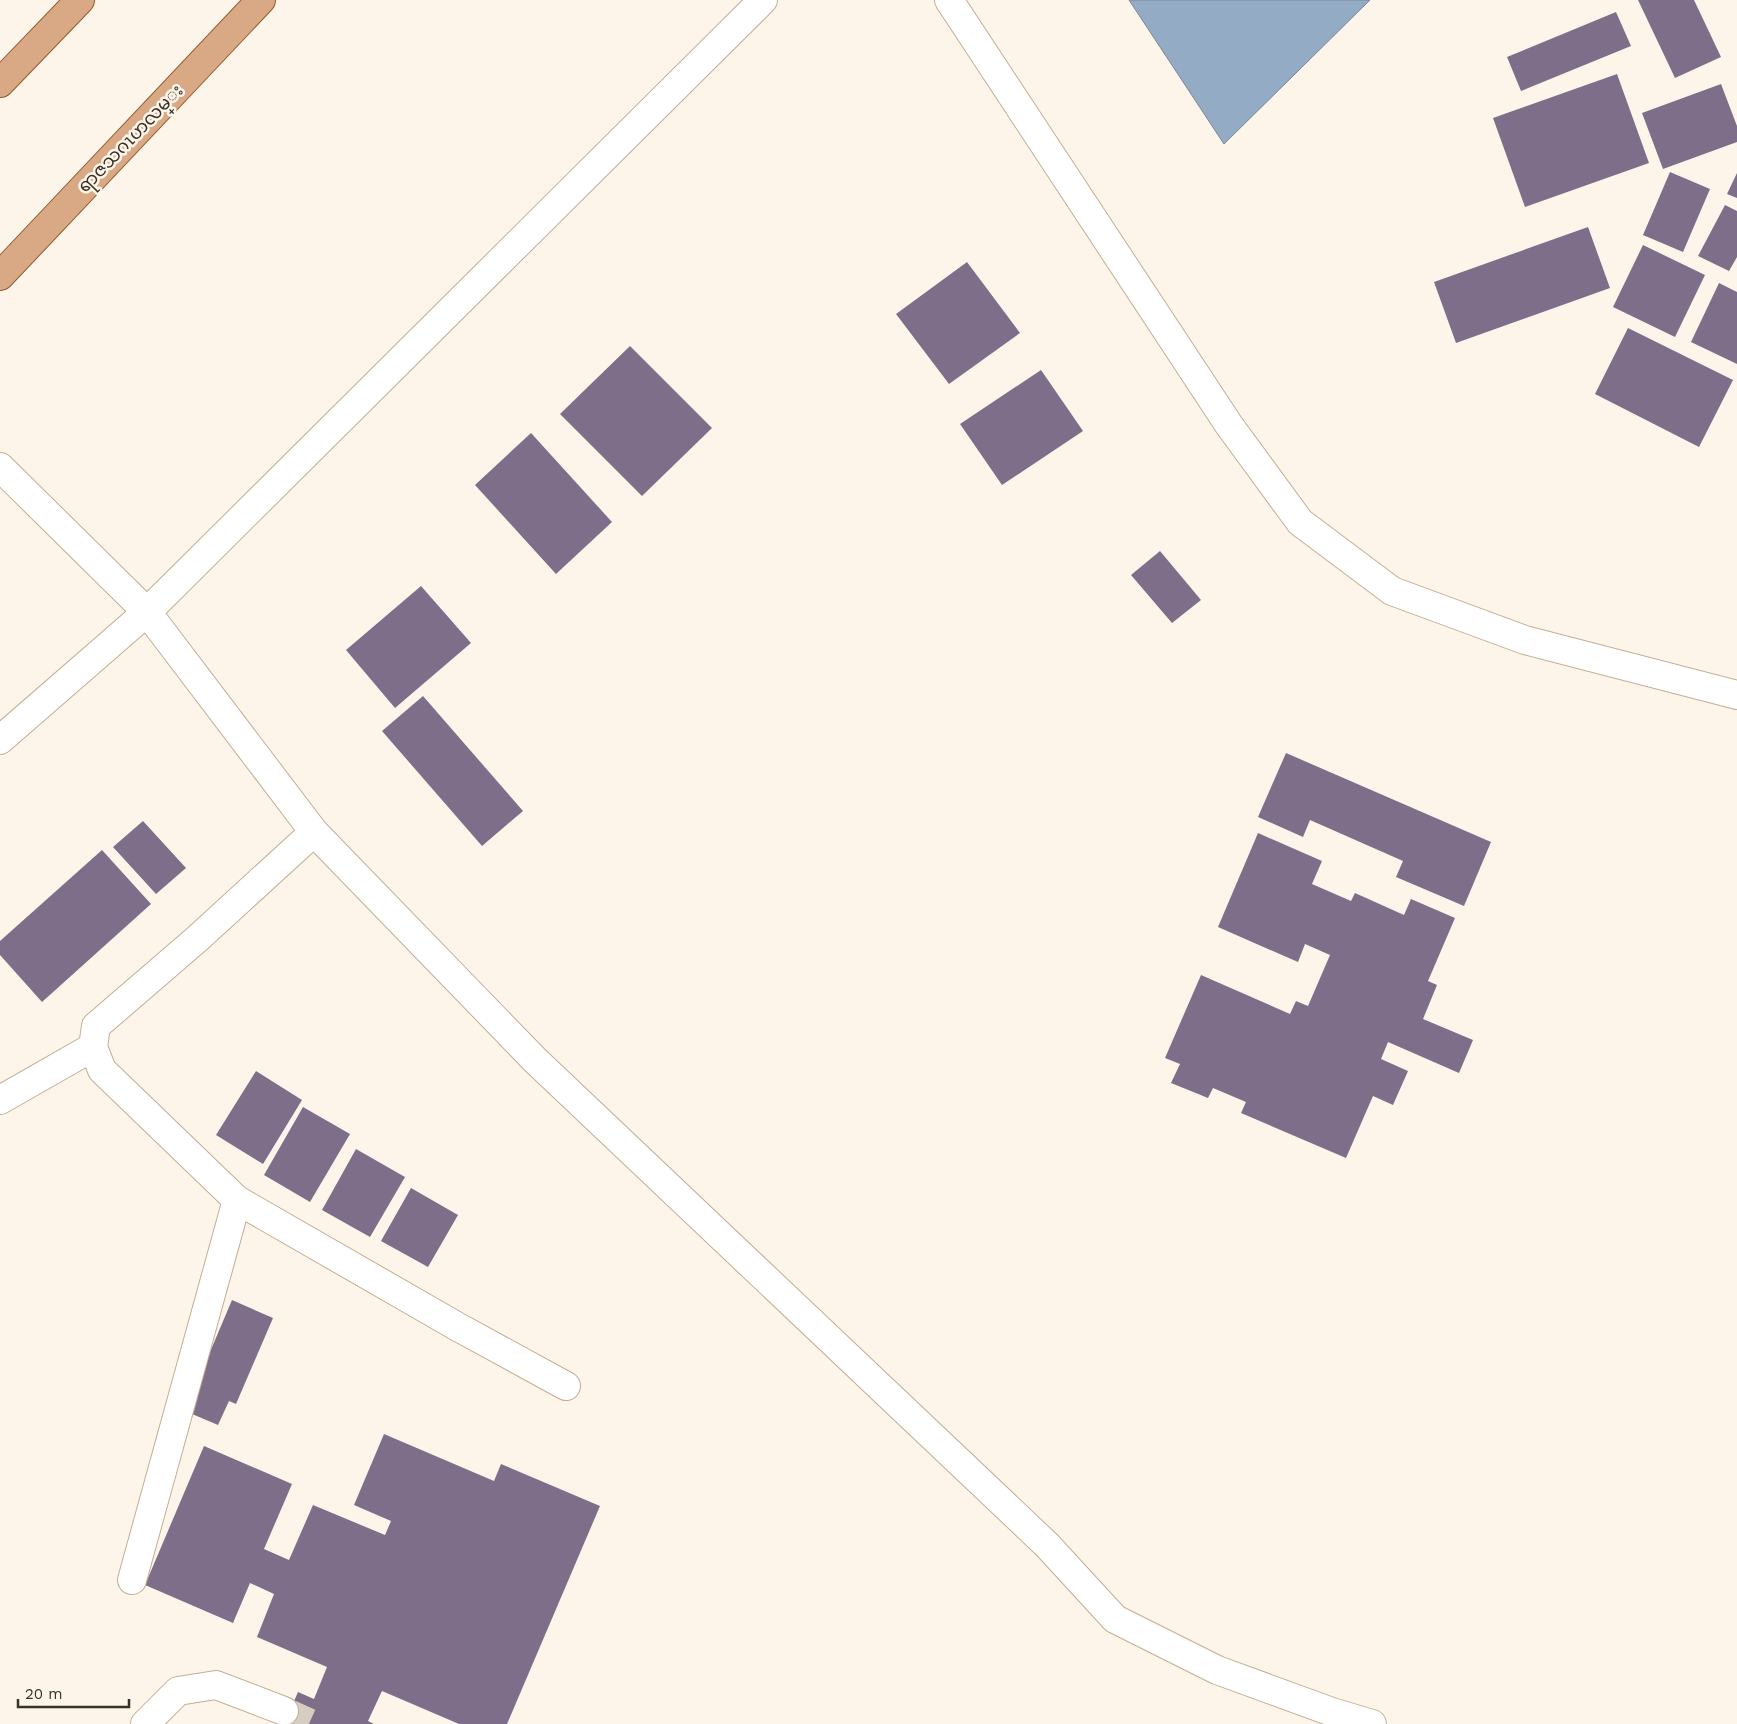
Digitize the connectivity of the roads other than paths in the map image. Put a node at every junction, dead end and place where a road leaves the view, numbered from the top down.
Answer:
1 (80, 0) edge
2 (261, 0) edge
3 (763, 0) edge
4 (949, 0) edge
5 (0, 83) edge
6 (0, 276) edge
7 (0, 467) edge
8 (148, 612) junction
9 (1737, 695) edge
10 (0, 740) edge
11 (314, 832) junction
12 (93, 1047) junction
13 (0, 1100) edge
14 (237, 1200) junction
15 (566, 1386) dead end
16 (132, 1580) dead end
17 (284, 1711) tunnel mouth
18 (145, 1724) edge
19 (1372, 1724) edge

1 - 5 main road
2 - 6 main road, ရာဇသဂၤဟလမ္း
3 - 8 street
4 - 9 street
7 - 8 street
8 - 10 street
8 - 11 street
11 - 12 street
11 - 19 street
12 - 13 street
12 - 14 street
14 - 15 street
14 - 16 street
17 - 18 street

